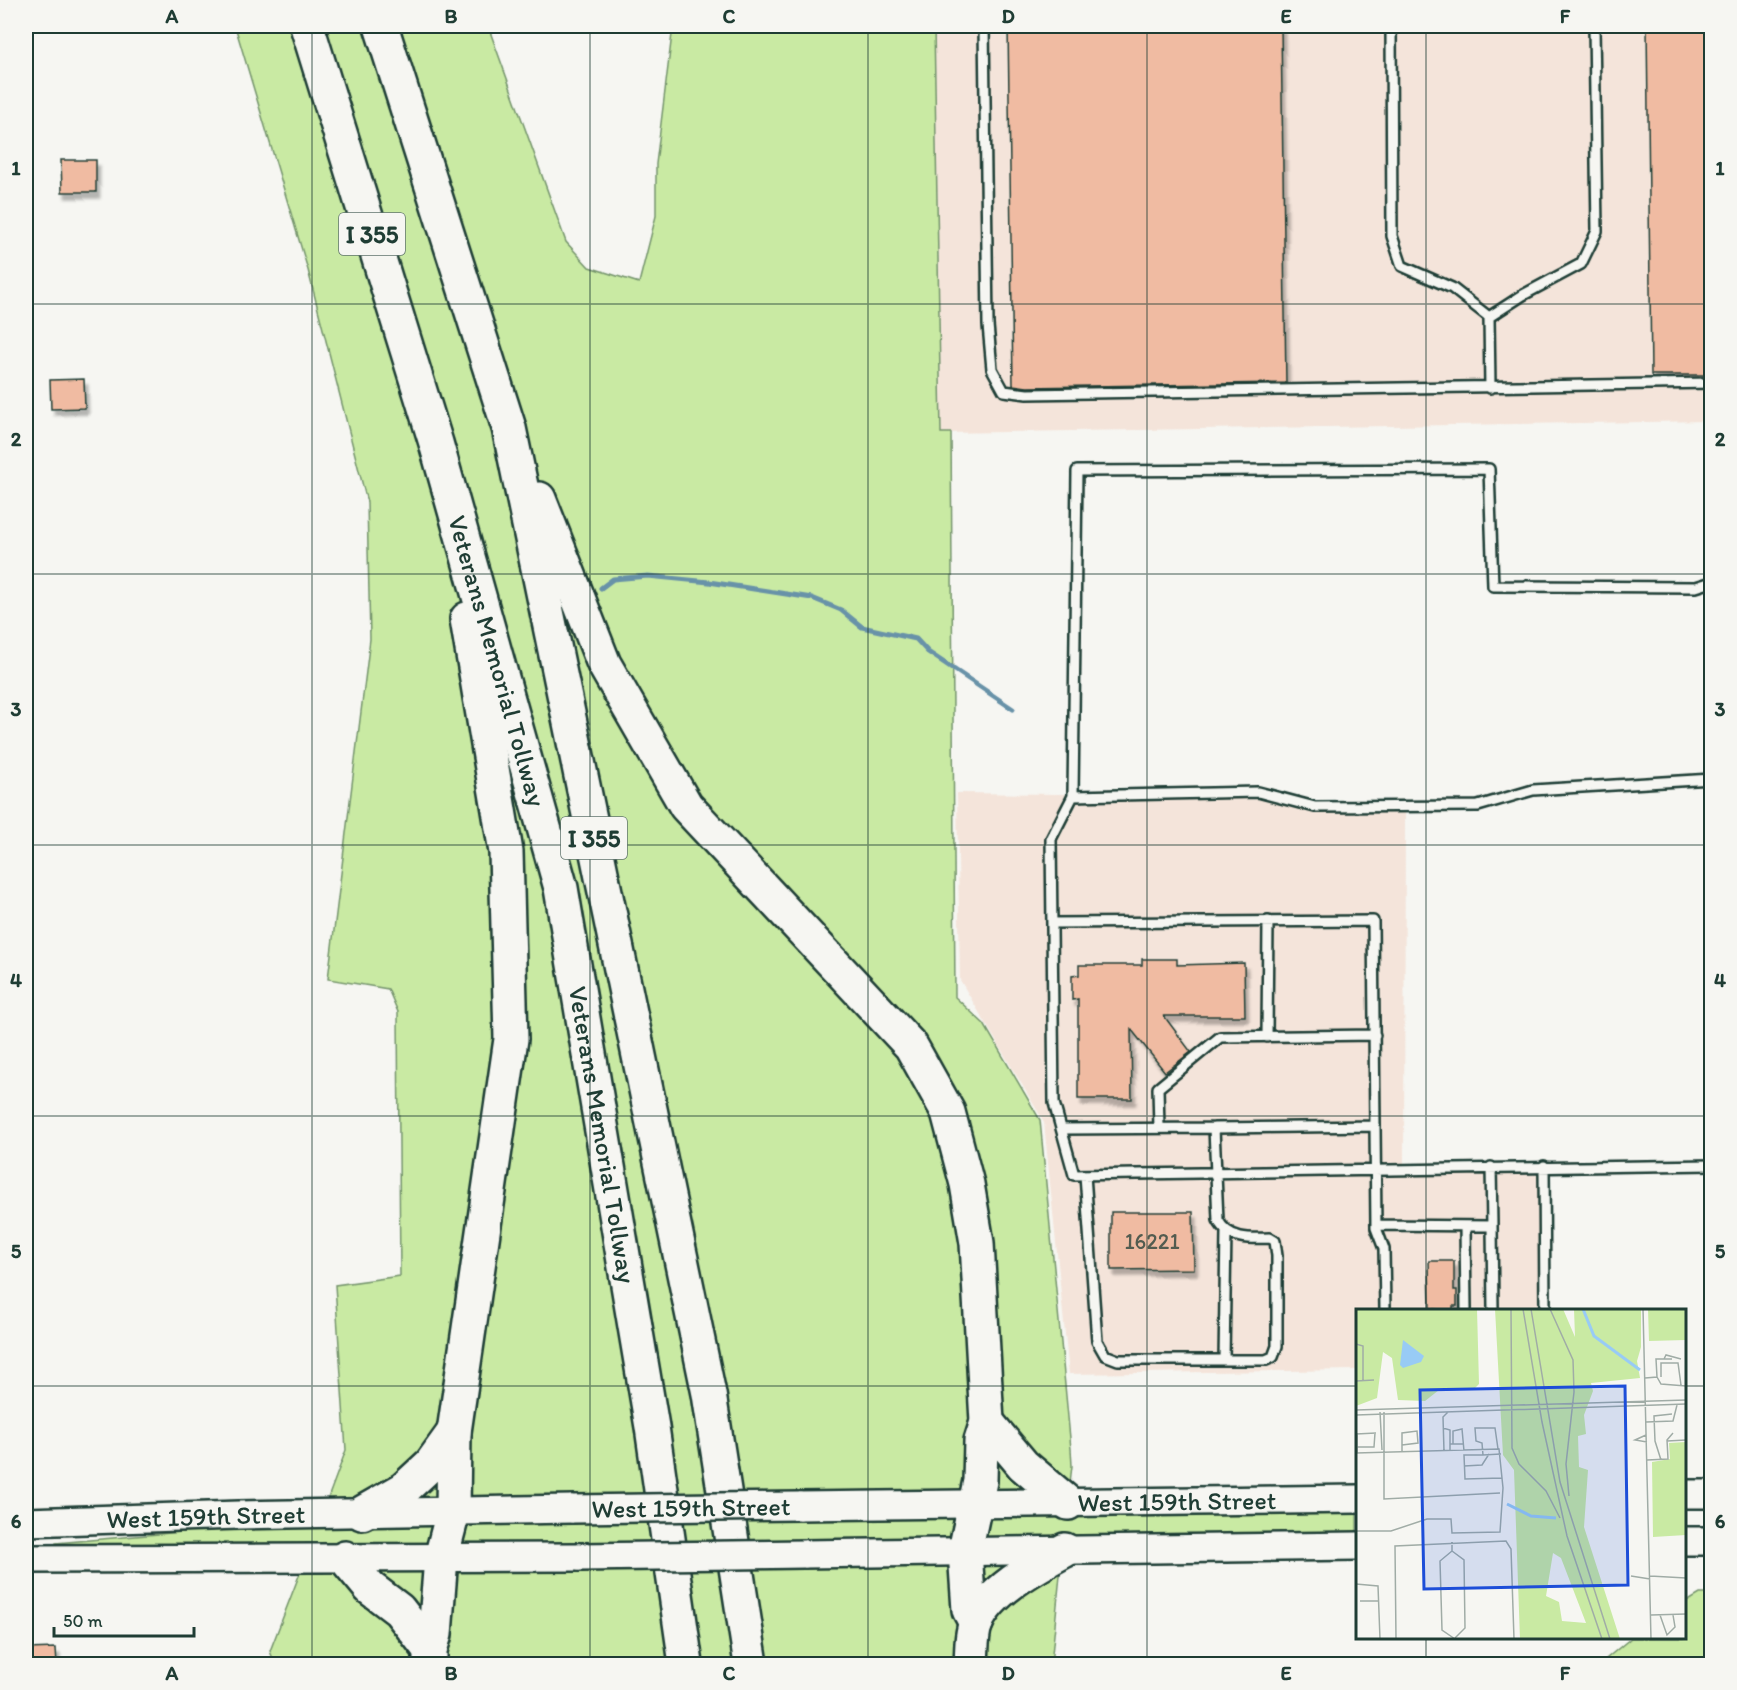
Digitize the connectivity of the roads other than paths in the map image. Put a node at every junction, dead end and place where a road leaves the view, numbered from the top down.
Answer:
1 (307, 26) edge
2 (381, 26) edge
3 (984, 26) edge
4 (1391, 26) edge
5 (1594, 26) edge
6 (1489, 317) junction
7 (1712, 383) edge
8 (1490, 387) junction
9 (496, 388) junction
10 (436, 443) junction
11 (1712, 582) edge
12 (1712, 779) edge
13 (1073, 796) junction
14 (1268, 921) junction
15 (1052, 923) junction
16 (1374, 1035) junction
17 (1267, 1037) junction
18 (1375, 1126) junction
19 (1159, 1128) junction
20 (1214, 1128) junction
21 (1062, 1129) junction
22 (1712, 1165) edge
23 (1544, 1166) junction
24 (1491, 1167) junction
25 (1375, 1169) junction
26 (1215, 1172) junction
27 (1085, 1175) junction
28 (1376, 1225) junction
29 (1465, 1226) junction
30 (1492, 1226) junction
31 (1226, 1231) junction
32 (1385, 1309) edge
33 (1466, 1309) edge
34 (1493, 1309) edge
35 (1545, 1309) edge
36 (1224, 1360) junction
37 (987, 1422) junction
38 (454, 1432) junction
39 (1686, 1494) edge
40 (1712, 1494) edge
41 (1356, 1498) edge
42 (1068, 1503) junction
43 (974, 1505) junction
44 (453, 1512) junction
45 (362, 1513) junction
46 (26, 1522) edge
47 (1686, 1541) edge
48 (1712, 1541) edge
49 (1356, 1546) edge
50 (1065, 1550) junction
51 (965, 1551) junction
52 (345, 1558) junction
53 (441, 1558) junction
54 (26, 1559) edge
55 (976, 1623) junction
56 (430, 1657) edge
57 (686, 1665) edge
58 (751, 1665) edge
59 (971, 1665) edge

1 - 10 highway, Veterans Memorial Tollway / I 355
2 - 9 highway, Veterans Memorial Tollway / I 355
3 - 8 lane
4 - 6 lane
5 - 6 lane
6 - 8 lane
7 - 8 lane
9 - 37 highway
9 - 58 highway, Veterans Memorial Tollway / I 355
10 - 38 highway
10 - 57 highway, Veterans Memorial Tollway / I 355
11 - 13 lane
12 - 13 lane
13 - 15 lane
14 - 15 lane
14 - 16 lane
14 - 17 lane
15 - 21 lane
16 - 17 lane
16 - 18 lane
17 - 19 lane
18 - 20 lane
18 - 25 lane
19 - 20 lane
19 - 21 lane
20 - 26 lane
21 - 27 lane
22 - 23 lane
23 - 24 lane
23 - 35 lane
24 - 25 lane
24 - 30 lane
25 - 26 lane
25 - 28 lane
26 - 27 lane
26 - 31 lane
27 - 36 lane
28 - 29 lane
28 - 32 lane
29 - 30 lane
29 - 33 lane
30 - 34 lane
31 - 36 lane
31 - 36 lane
37 - 42 highway
37 - 43 highway
38 - 44 highway
38 - 45 highway
39 - 40 main road
41 - 42 main road, West 159th Street
42 - 43 main road, West 159th Street
43 - 44 main road, West 159th Street, bridge
43 - 51 highway
44 - 45 main road, West 159th Street
44 - 53 highway
45 - 46 main road, West 159th Street
47 - 48 main road
49 - 50 main road, West 159th Street
50 - 51 main road, West 159th Street
50 - 55 highway
51 - 53 main road, West 159th Street, bridge
51 - 55 highway
52 - 53 main road, West 159th Street
52 - 54 main road, West 159th Street
52 - 56 highway
53 - 56 highway
55 - 59 highway

